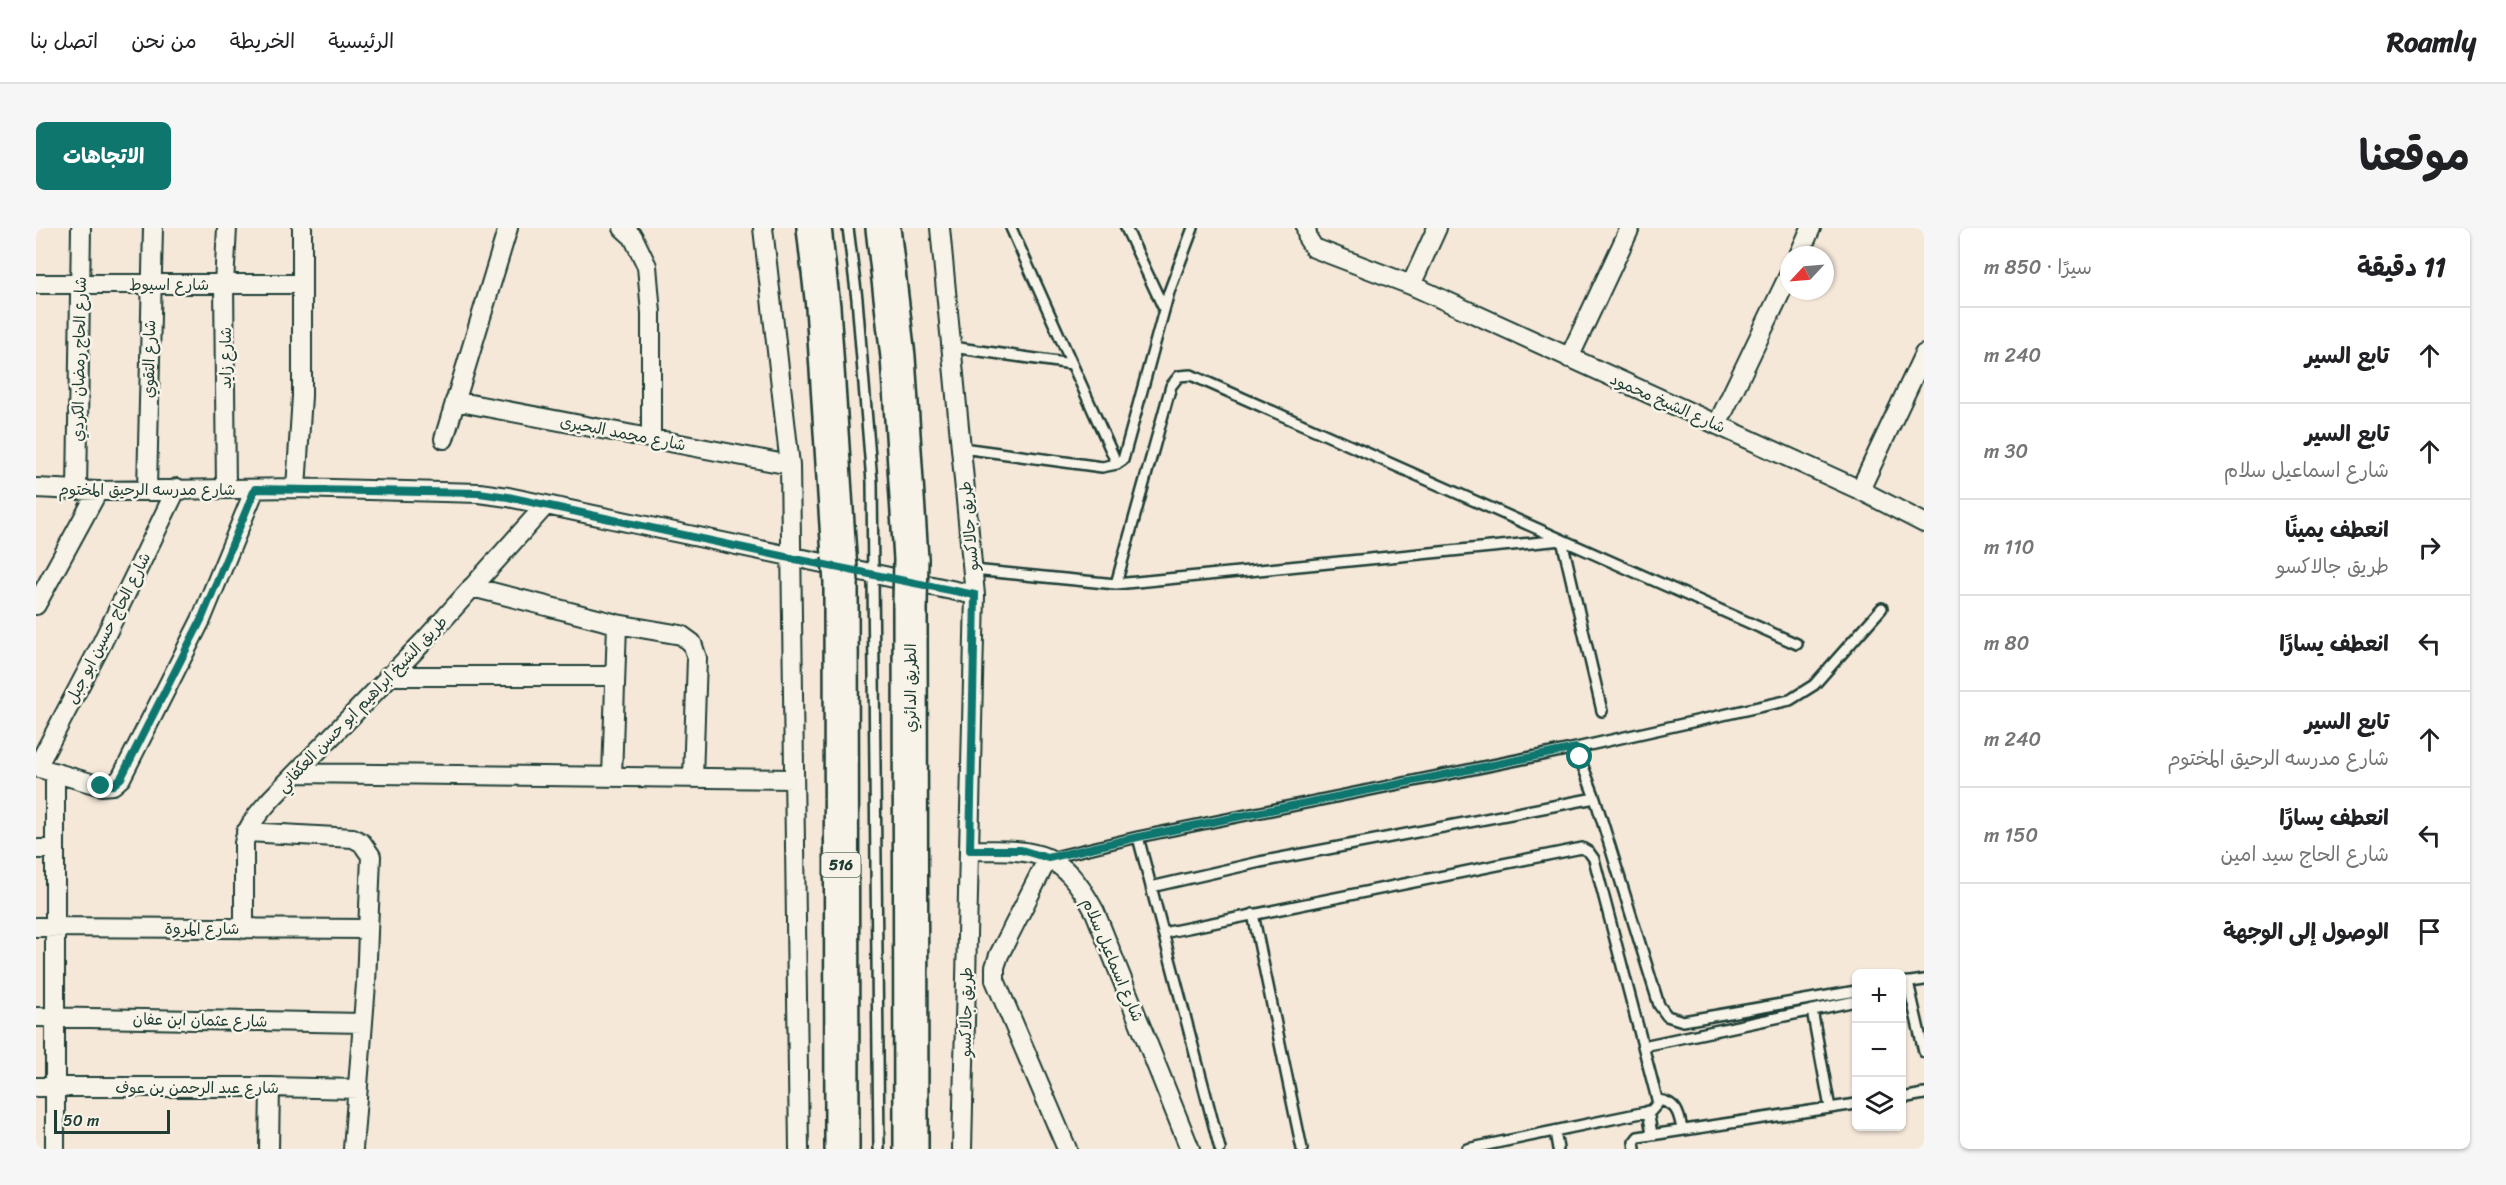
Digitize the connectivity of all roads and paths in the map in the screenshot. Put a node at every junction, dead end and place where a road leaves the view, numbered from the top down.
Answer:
1 (81, 228) edge
2 (153, 228) edge
3 (227, 228) edge
4 (302, 228) edge
5 (508, 228) edge
6 (623, 228) edge
7 (763, 228) edge
8 (814, 228) edge
9 (848, 228) edge
10 (883, 228) edge
11 (940, 228) edge
12 (1011, 228) edge
13 (1126, 228) edge
14 (1193, 228) edge
15 (1306, 228) edge
16 (1437, 228) edge
17 (1630, 228) edge
18 (1811, 228) edge
19 (1803, 246) edge
20 (36, 284) edge
21 (151, 284) junction
22 (224, 284) junction
23 (302, 284) junction
24 (80, 285) junction
25 (1411, 285) junction
26 (1780, 295) edge
27 (1164, 309) junction
28 (952, 347) junction
29 (1924, 354) edge
30 (1569, 358) junction
31 (1072, 364) junction
32 (455, 401) junction
33 (1718, 425) junction
34 (651, 438) junction
35 (444, 439) dead end
36 (962, 448) junction
37 (790, 465) junction
38 (1117, 465) junction
39 (36, 488) edge
40 (177, 488) junction
41 (296, 488) junction
42 (147, 489) junction
43 (226, 489) junction
44 (255, 489) junction
45 (77, 490) junction
46 (98, 490) junction
47 (1860, 490) junction
48 (545, 506) junction
49 (1924, 523) edge
50 (1562, 540) junction
51 (790, 558) junction
52 (973, 570) junction
53 (1116, 584) junction
54 (472, 587) junction
55 (975, 595) junction
56 (36, 605) edge
57 (1882, 608) dead end
58 (617, 624) junction
59 (1797, 644) dead end
60 (388, 676) junction
61 (615, 676) junction
62 (1602, 711) dead end
63 (1576, 748) junction
64 (36, 767) edge
65 (55, 773) junction
66 (297, 773) junction
67 (612, 777) junction
68 (693, 778) junction
69 (794, 778) junction
70 (1595, 798) junction
71 (246, 832) junction
72 (1138, 837) junction
73 (36, 849) edge
74 (55, 849) junction
75 (970, 850) junction
76 (1048, 858) junction
77 (1151, 887) junction
78 (1253, 914) junction
79 (36, 927) edge
80 (55, 927) junction
81 (244, 929) junction
82 (369, 930) junction
83 (1163, 933) junction
84 (1924, 980) edge
85 (1906, 984) edge
86 (1852, 992) edge
87 (1906, 992) edge
88 (1852, 1002) edge
89 (1812, 1010) junction
90 (36, 1017) edge
91 (55, 1017) junction
92 (363, 1023) junction
93 (1643, 1046) junction
94 (1924, 1052) edge
95 (36, 1087) edge
96 (55, 1087) junction
97 (270, 1087) junction
98 (358, 1089) junction
99 (1924, 1094) edge
100 (1906, 1097) edge
101 (1658, 1100) junction
102 (1852, 1105) edge
103 (1830, 1108) junction
104 (1648, 1111) junction
105 (1682, 1129) junction
106 (1555, 1131) junction
107 (1652, 1134) junction
108 (55, 1149) edge
109 (270, 1149) edge
110 (352, 1149) edge
111 (799, 1149) edge
112 (842, 1149) edge
113 (879, 1149) edge
114 (911, 1149) edge
115 (962, 1149) edge
116 (1067, 1149) edge
117 (1191, 1149) edge
118 (1220, 1149) edge
119 (1302, 1149) edge
120 (1467, 1149) edge
121 (1558, 1149) edge
122 (1635, 1149) edge

1 - 24 street, شارع الحاج رمضان الكردي
2 - 21 street, شارع التقوي
3 - 22 street, شارع زايد
4 - 23 street
5 - 32 street
6 - 34 street
7 - 37 street
8 - 112 highway, 516
9 - 113 lane
10 - 114 highway, الطريق الدائري, bridge
11 - 28 street, طريق جالاكسو
12 - 31 lane
13 - 27 lane
14 - 27 lane
15 - 25 street, شارع الشيخ محمود
16 - 25 street
17 - 30 street
18 - 19 street
20 - 24 street, شارع اسيوط
21 - 22 street, شارع اسيوط
21 - 24 street, شارع اسيوط
21 - 42 street, شارع التقوي
22 - 23 street, شارع اسيوط
22 - 43 street, شارع زايد
23 - 41 street
24 - 45 street, شارع الحاج رمضان الكردي
25 - 30 street, شارع الشيخ محمود
26 - 33 street
27 - 38 lane
28 - 31 lane
28 - 36 street, طريق جالاكسو
29 - 47 street
30 - 33 street, شارع الشيخ محمود
31 - 38 lane
32 - 34 street, شارع محمد البحيرى
32 - 35 street
33 - 47 street, شارع الشيخ محمود
34 - 37 street, شارع محمد البحيرى
36 - 38 lane
36 - 52 street, طريق جالاكسو
37 - 51 street
39 - 45 street, شارع مدرسه الرحيق المختوم
40 - 42 street, شارع مدرسه الرحيق المختوم
40 - 43 street, شارع مدرسه الرحيق المختوم
40 - 64 street, شارع الحاج حسين ابو جبل
41 - 44 street, شارع مدرسه الرحيق المختوم
41 - 48 street, شارع مدرسه الرحيق المختوم
42 - 46 street, شارع مدرسه الرحيق المختوم
43 - 44 street, شارع مدرسه الرحيق المختوم
44 - 65 street
45 - 46 street, شارع مدرسه الرحيق المختوم
46 - 56 street
47 - 49 street, شارع الشيخ محمود
48 - 51 street, شارع مدرسه الرحيق المختوم
48 - 54 street, طريق الشيخ ابراهيم ابو حسن العكفاني
50 - 53 lane
50 - 53 lane
50 - 59 lane
50 - 62 lane
51 - 55 street, شارع مدرسه الرحيق المختوم
51 - 69 street
52 - 53 lane
52 - 55 street, طريق جالاكسو
54 - 58 street
54 - 60 street, طريق الشيخ ابراهيم ابو حسن العكفاني
55 - 75 street, طريق جالاكسو
57 - 63 lane
58 - 61 street
58 - 68 street
60 - 61 street
60 - 66 street, طريق الشيخ ابراهيم ابو حسن العكفاني
61 - 67 street
63 - 70 lane
63 - 72 lane
64 - 65 street
65 - 74 street
66 - 67 street
66 - 71 street, طريق الشيخ ابراهيم ابو حسن العكفاني
67 - 68 street
68 - 69 street
69 - 111 street
70 - 77 lane
70 - 86 lane
71 - 81 street
71 - 82 street
72 - 76 lane
72 - 77 lane
73 - 74 street
74 - 80 street
75 - 76 street, شارع اسماعيل سلام
75 - 115 street, طريق جالاكسو
76 - 116 street
76 - 117 street, شارع اسماعيل سلام
77 - 83 lane
78 - 83 lane
78 - 93 lane
78 - 119 lane
79 - 80 street, شارع المروة
80 - 81 street, شارع المروة
80 - 91 street
81 - 82 street, شارع المروة
82 - 92 street
83 - 118 lane
84 - 85 lane
87 - 94 lane
88 - 89 lane
89 - 93 lane
89 - 103 lane
90 - 91 street, شارع عثمان ابن عفان
91 - 92 street, شارع عثمان ابن عفان
91 - 96 street
92 - 98 street
93 - 101 lane
95 - 96 street, شارع عبد الرحمن بن عوف
96 - 97 street, شارع عبد الرحمن بن عوف
96 - 108 street
97 - 98 street, شارع عبد الرحمن بن عوف
97 - 109 street
98 - 110 street
99 - 100 lane
101 - 104 lane
101 - 105 lane
102 - 103 lane
103 - 105 lane
104 - 106 lane
104 - 107 lane
105 - 107 lane
106 - 120 lane
106 - 121 lane
107 - 122 lane

